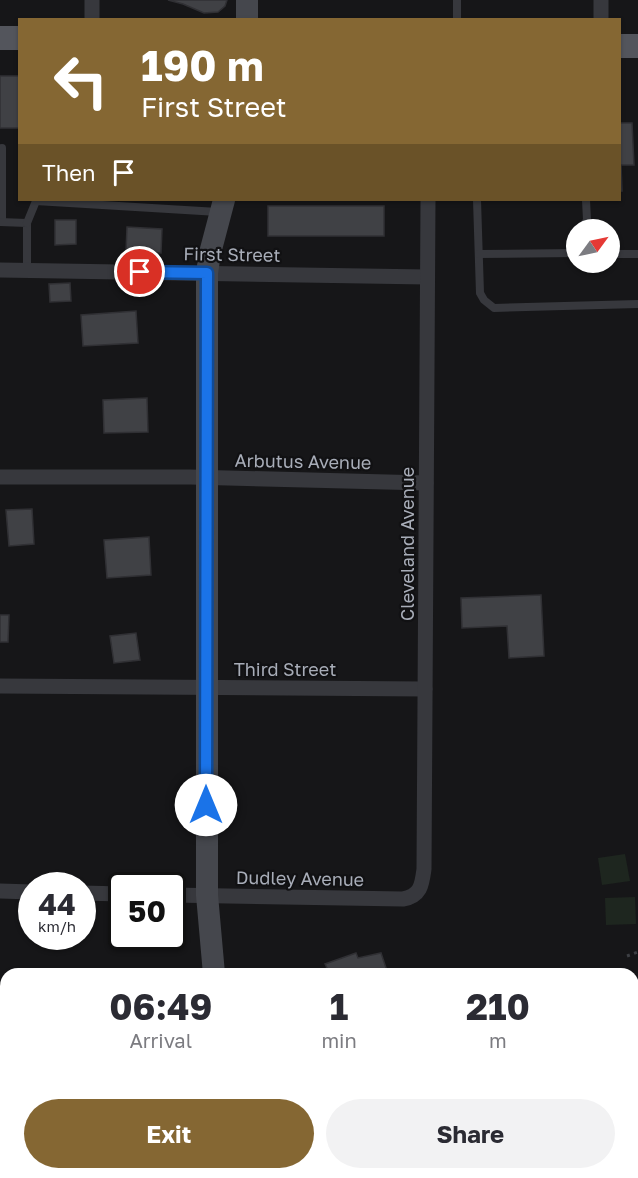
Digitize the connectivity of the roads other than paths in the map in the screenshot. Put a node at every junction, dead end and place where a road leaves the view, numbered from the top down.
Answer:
1 (92, 0) edge
2 (247, 0) edge
3 (457, 0) edge
4 (601, 0) edge
5 (92, 18) edge
6 (247, 18) edge
7 (458, 18) edge
8 (601, 18) edge
9 (0, 38) edge
10 (18, 38) edge
11 (621, 46) edge
12 (638, 46) edge
13 (2, 148) dead end
14 (36, 201) edge
15 (59, 201) edge
16 (168, 201) edge
17 (428, 201) edge
18 (477, 201) edge
19 (586, 201) edge
20 (104, 203) edge
21 (222, 206) edge
22 (168, 209) junction
23 (587, 219) edge
24 (1, 222) edge
25 (27, 222) junction
26 (566, 253) edge
27 (479, 254) junction
28 (620, 254) edge
29 (638, 254) edge
30 (0, 270) edge
31 (27, 271) junction
32 (207, 273) junction
33 (428, 277) junction
34 (638, 304) edge
35 (0, 477) edge
36 (206, 478) junction
37 (426, 483) junction
38 (0, 686) edge
39 (206, 688) junction
40 (425, 689) junction
41 (421, 888) joint
42 (0, 891) edge
43 (18, 892) edge
44 (186, 895) edge
45 (207, 896) junction
46 (213, 968) edge

1 - 5 street
2 - 6 main road
3 - 7 lane
4 - 8 street
9 - 10 main road
11 - 12 main road
13 - 24 lane
14 - 25 lane
15 - 20 lane
16 - 22 lane
17 - 33 street, Cleveland Avenue
18 - 27 lane
19 - 23 lane
20 - 22 lane
21 - 22 lane
21 - 32 main road
24 - 25 lane
25 - 31 lane
26 - 27 lane
27 - 34 lane
28 - 29 lane
30 - 31 street, First Street
31 - 32 street, First Street
32 - 33 street, First Street
32 - 36 main road
33 - 37 street, Cleveland Avenue
35 - 36 street, Arbutus Avenue
36 - 37 street, Arbutus Avenue
36 - 39 main road
37 - 40 street, Cleveland Avenue
38 - 39 street, Third Street
39 - 40 street, Third Street
39 - 45 main road
40 - 41 street, Cleveland Avenue
41 - 45 street, Dudley Avenue
42 - 43 street
44 - 45 street, Dudley Avenue
45 - 46 main road

